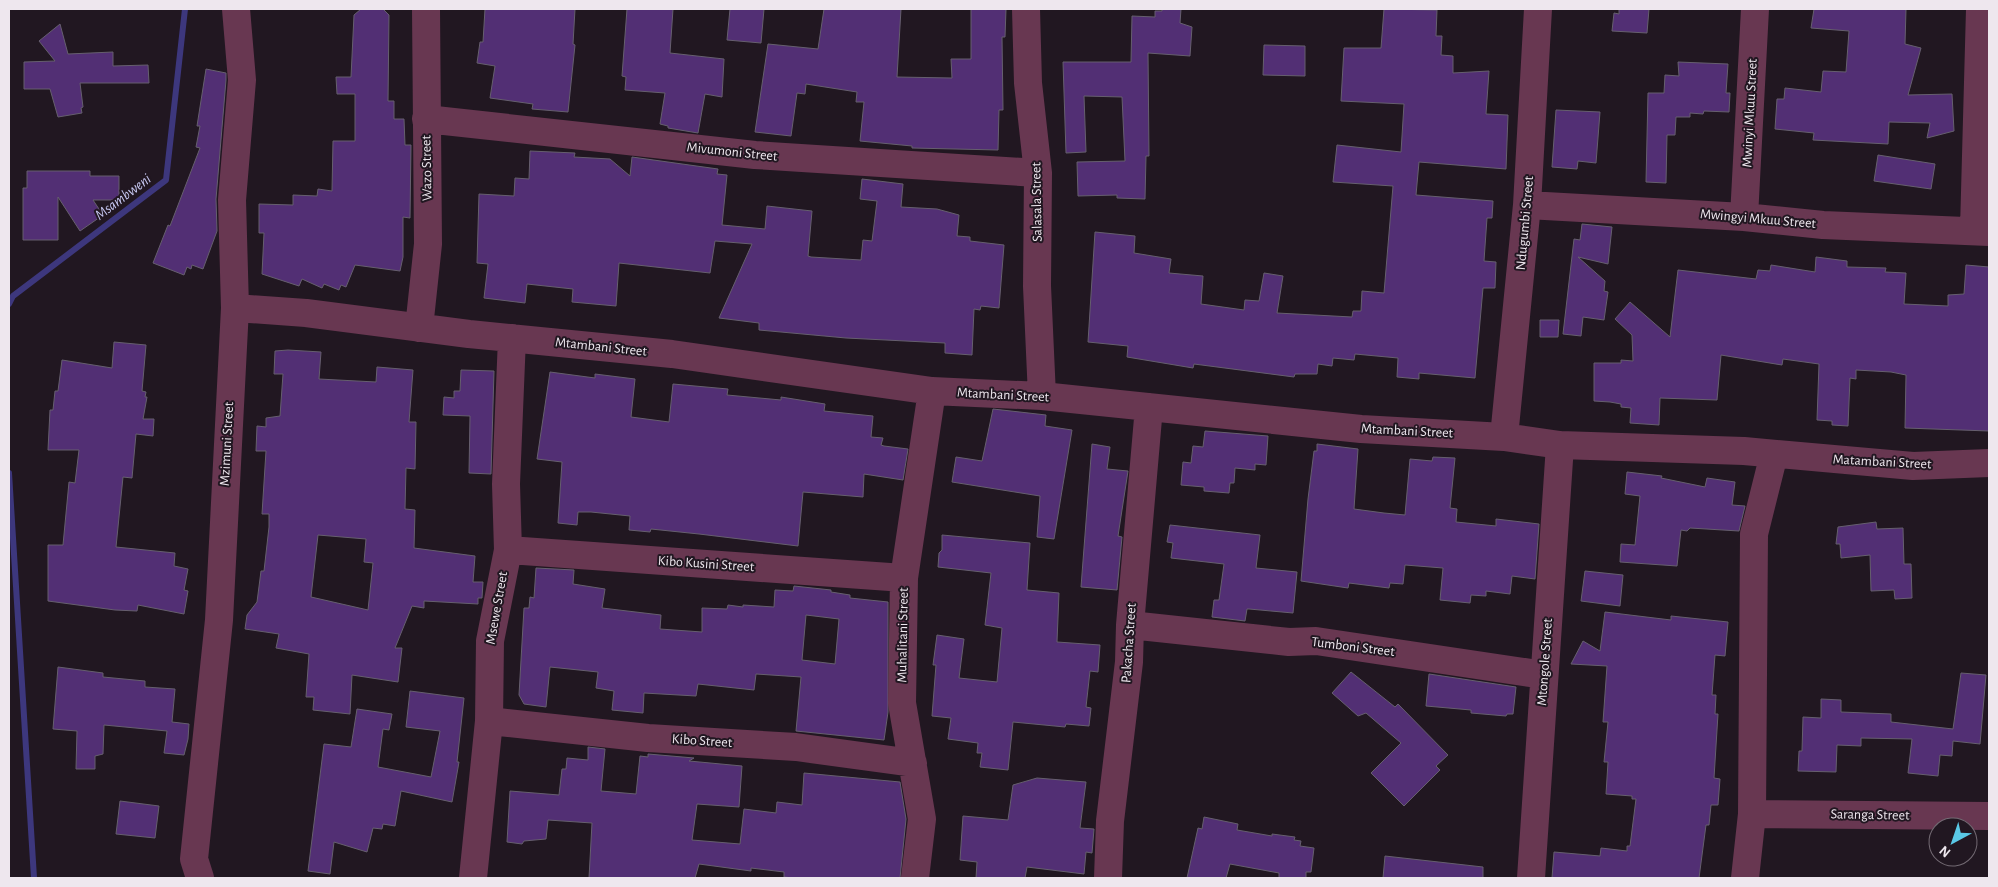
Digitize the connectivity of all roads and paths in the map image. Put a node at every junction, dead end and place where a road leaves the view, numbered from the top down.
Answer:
1 (236, 9) edge
2 (426, 9) edge
3 (1026, 9) edge
4 (1538, 9) edge
5 (1755, 9) edge
6 (1980, 9) edge
7 (426, 119) junction
8 (1038, 173) junction
9 (1528, 205) junction
10 (1744, 217) junction
11 (1982, 230) edge
12 (235, 308) junction
13 (419, 328) junction
14 (512, 338) junction
15 (932, 391) junction
16 (1042, 396) junction
17 (1149, 407) junction
18 (1504, 437) junction
19 (1560, 445) junction
20 (1744, 451) junction
21 (1774, 454) junction
22 (1989, 463) edge
23 (1754, 534) junction
24 (508, 550) junction
25 (904, 578) junction
26 (1130, 625) junction
27 (1544, 675) junction
28 (490, 721) junction
29 (914, 763) junction
30 (1752, 814) junction
31 (1989, 816) edge
32 (200, 878) edge
33 (473, 878) edge
34 (915, 878) edge
35 (1108, 878) edge
36 (1531, 878) edge
37 (1745, 878) edge

1 - 12 street, Mzimuni Street
2 - 7 street, Wazo Street
3 - 8 street, Salasala Street
4 - 9 street, Ndugumbi Street
5 - 10 street, Mwinyi Mkuu Street
6 - 11 street
7 - 8 street, Mivumoni Street
7 - 13 street, Wazo Street
8 - 16 street, Salasala Street
9 - 10 street, Mwingyi Mkuu Street
9 - 18 street, Ndugumbi Street
10 - 11 street, Mwingyi Mkuu Street
12 - 13 street, Mtambani Street
12 - 32 street, Mzimuni Street
13 - 14 street, Mtambani Street
14 - 15 street, Mtambani Street
14 - 24 street, Msewe Street
15 - 16 street, Mtambani Street
15 - 25 street, Muhalitani Street
16 - 17 street, Mtambani Street
17 - 18 street, Mtambani Street
17 - 26 street, Pakacha Street
18 - 19 street, Mtambani Street
19 - 20 street, Mtambani Street
19 - 27 street, Mtongole Street
20 - 21 street, Mtambani Street
20 - 23 street
21 - 22 street, Matambani Street
21 - 23 street
23 - 30 street
24 - 25 street, Kibo Kusini Street
24 - 28 street, Msewe Street
25 - 29 street, Muhalitani Street
26 - 27 street, Tumboni Street
26 - 35 street, Pakacha Street
27 - 36 street, Mtongole Street
28 - 29 street, Kibo Street
28 - 33 street, Msewe Street
29 - 34 street, Muhalitani Street
30 - 31 street, Saranga Street
30 - 37 street

